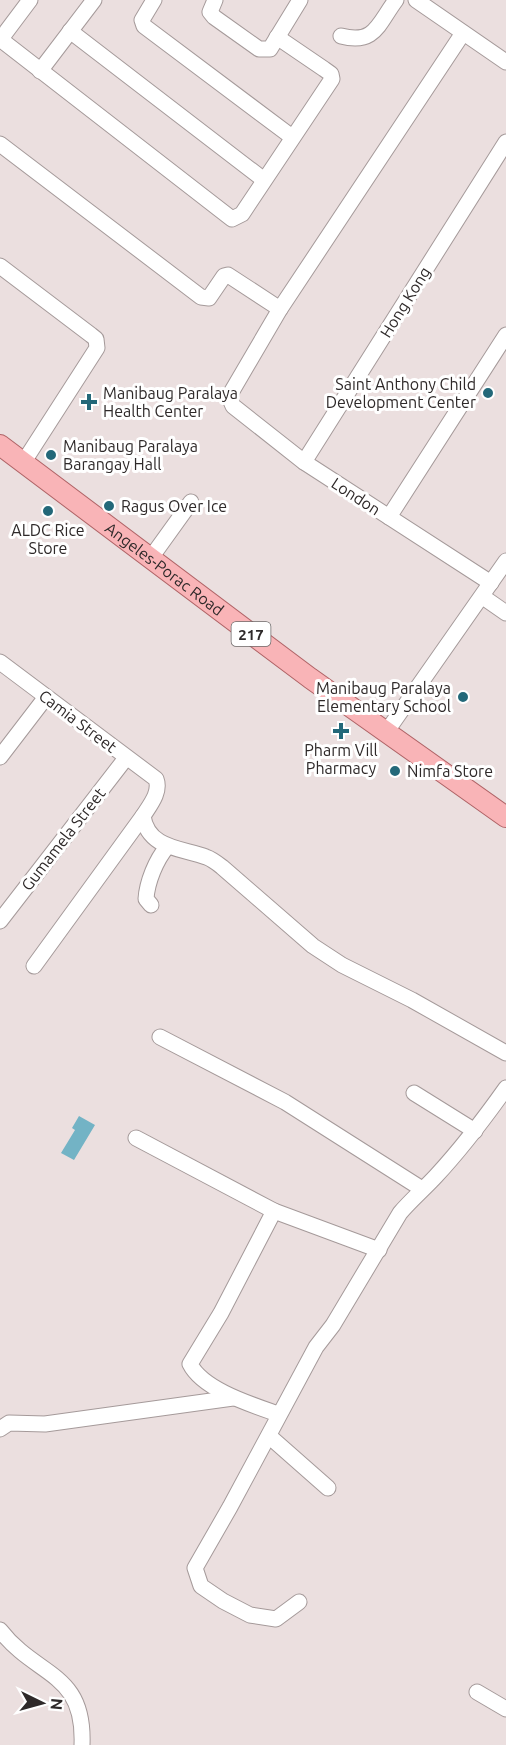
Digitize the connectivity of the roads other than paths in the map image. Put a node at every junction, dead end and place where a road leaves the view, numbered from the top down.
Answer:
1 (30, 0) edge
2 (94, 0) edge
3 (154, 0) edge
4 (215, 0) edge
5 (300, 0) edge
6 (396, 0) edge
7 (416, 0) edge
8 (70, 31) junction
9 (462, 33) junction
10 (341, 36) dead end
11 (277, 37) junction
12 (0, 39) edge
13 (506, 62) edge
14 (40, 71) junction
15 (292, 137) junction
16 (506, 142) edge
17 (0, 144) edge
18 (264, 180) junction
19 (0, 266) edge
20 (280, 309) junction
21 (506, 335) edge
22 (0, 445) edge
23 (304, 462) junction
24 (23, 463) junction
25 (190, 502) dead end
26 (389, 517) junction
27 (150, 559) junction
28 (506, 561) edge
29 (487, 590) junction
30 (506, 613) edge
31 (0, 662) edge
32 (46, 697) junction
33 (387, 731) junction
34 (0, 757) edge
35 (126, 758) junction
36 (143, 816) junction
37 (506, 817) edge
38 (167, 847) junction
39 (151, 905) dead end
40 (0, 921) edge
41 (34, 966) dead end
42 (160, 1037) dead end
43 (506, 1053) edge
44 (506, 1088) edge
45 (414, 1094) dead end
46 (475, 1131) junction
47 (136, 1138) dead end
48 (422, 1189) junction
49 (274, 1211) junction
50 (379, 1250) junction
51 (233, 1398) junction
52 (278, 1414) junction
53 (0, 1429) edge
54 (269, 1436) junction
55 (328, 1488) dead end
56 (299, 1602) dead end
57 (0, 1630) edge
58 (477, 1692) dead end
59 (506, 1708) edge
60 (82, 1745) edge

1 - 12 street
2 - 8 street
3 - 15 street
4 - 11 street
5 - 11 street
6 - 10 street
7 - 9 street
8 - 14 street
8 - 18 street
9 - 13 street
9 - 20 street
11 - 15 street
12 - 14 street
14 - 18 street
15 - 18 street
16 - 23 street, Hong Kong
17 - 20 street
19 - 24 street
20 - 23 street, London
21 - 26 street
22 - 24 main road, Angeles-Porac Road / 217
23 - 26 street, London
24 - 27 main road, Angeles-Porac Road / 217
25 - 27 street
26 - 29 street, London
27 - 33 main road, Angeles-Porac Road / 217
28 - 29 street
29 - 30 street, London
29 - 33 street
31 - 32 street, Camia Street
32 - 34 street
32 - 35 street, Camia Street
33 - 37 main road, Angeles-Porac Road / 217
35 - 36 street, Camia Street
35 - 40 street, Gumamela Street
36 - 38 street
36 - 41 street
38 - 39 street
38 - 43 street
42 - 48 street
44 - 46 street
45 - 46 street
46 - 48 street
47 - 49 street
48 - 50 street
49 - 50 street
49 - 51 street
50 - 52 street
51 - 52 street
51 - 53 street
52 - 54 street
54 - 55 street
54 - 56 street
57 - 60 street
58 - 59 street

